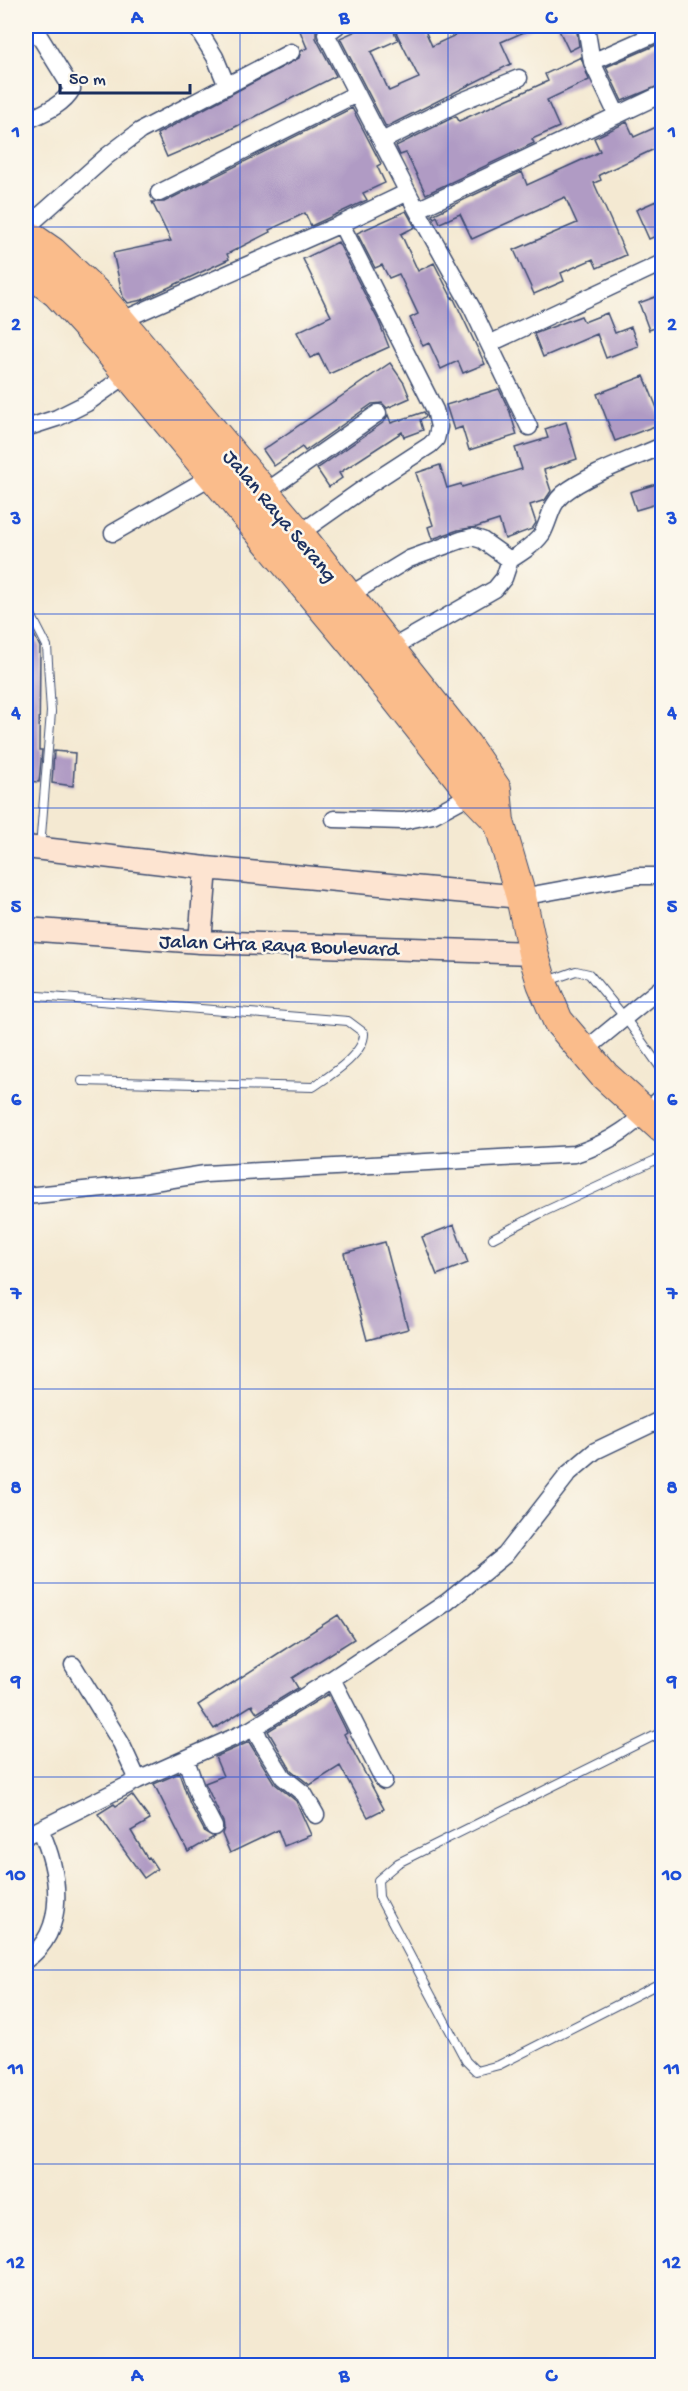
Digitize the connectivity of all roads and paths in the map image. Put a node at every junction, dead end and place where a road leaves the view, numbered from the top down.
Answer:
1 (33, 26) edge
2 (196, 26) edge
3 (337, 26) edge
4 (585, 26) edge
5 (663, 31) edge
6 (291, 52) dead end
7 (592, 62) junction
8 (519, 78) dead end
9 (228, 86) junction
10 (356, 93) junction
11 (663, 94) edge
12 (616, 115) junction
13 (26, 121) edge
14 (382, 141) junction
15 (408, 192) junction
16 (159, 193) dead end
17 (417, 210) junction
18 (341, 224) junction
19 (26, 228) edge
20 (26, 234) edge
21 (663, 263) edge
22 (26, 268) edge
23 (120, 321) junction
24 (489, 344) junction
25 (128, 374) junction
26 (378, 413) dead end
27 (529, 427) dead end
28 (26, 428) edge
29 (663, 446) edge
30 (212, 476) junction
31 (264, 493) junction
32 (113, 534) dead end
33 (299, 534) junction
34 (510, 560) junction
35 (348, 596) junction
36 (26, 605) edge
37 (390, 649) junction
38 (472, 794) junction
39 (334, 819) dead end
40 (500, 822) junction
41 (33, 848) edge
42 (206, 868) junction
43 (663, 876) edge
44 (521, 897) junction
45 (26, 929) edge
46 (200, 942) junction
47 (533, 953) junction
48 (542, 983) junction
49 (663, 987) edge
50 (26, 995) edge
51 (626, 1019) junction
52 (583, 1052) junction
53 (663, 1070) edge
54 (82, 1082) dead end
55 (657, 1113) edge
56 (663, 1157) edge
57 (26, 1196) edge
58 (493, 1238) dead end
59 (663, 1419) edge
60 (73, 1665) dead end
61 (332, 1679) junction
62 (255, 1727) junction
63 (663, 1732) edge
64 (186, 1760) junction
65 (138, 1780) junction
66 (384, 1781) dead end
67 (316, 1815) dead end
68 (214, 1827) dead end
69 (33, 1832) edge
70 (26, 1960) edge
71 (663, 1982) edge

1 - 13 street
2 - 9 street
3 - 10 street
4 - 7 street
5 - 7 street
6 - 9 street
7 - 12 street
8 - 14 street
9 - 19 street
10 - 14 street
10 - 16 street
11 - 12 street
12 - 17 street
14 - 15 street
15 - 17 street
15 - 18 street
17 - 24 street
18 - 23 street
18 - 33 street
20 - 23 highway, Jalan Raya Serang
21 - 24 street
22 - 25 highway, Jalan Raya Serang
23 - 31 highway, Jalan Raya Serang
24 - 27 street
25 - 28 street
25 - 30 highway, Jalan Raya Serang
26 - 31 street
29 - 34 street
30 - 32 street
30 - 38 highway, Jalan Raya Serang
31 - 33 highway, Jalan Raya Serang
33 - 35 highway, Jalan Raya Serang
34 - 35 street
34 - 37 street
35 - 37 highway, Jalan Raya Serang
36 - 41 lane
37 - 40 highway, Jalan Raya Serang
38 - 39 street
38 - 40 highway, Jalan Raya Serang
40 - 44 highway, Jalan Raya Serang
41 - 42 main road
42 - 44 main road
42 - 46 main road
43 - 44 street
44 - 47 highway, Jalan Raya Serang
45 - 46 main road, Jalan Citra Raya Boulevard
46 - 47 main road, Jalan Citra Raya Boulevard
47 - 48 highway, Jalan Raya Serang
48 - 51 lane
48 - 52 highway, Jalan Raya Serang
49 - 51 street
50 - 54 lane
51 - 52 street
51 - 53 lane
52 - 55 highway, Jalan Raya Serang
55 - 57 street
56 - 58 lane
59 - 61 street
60 - 65 street
61 - 62 street
61 - 66 street
62 - 64 street
62 - 67 street
63 - 71 lane
64 - 65 street
64 - 68 street
65 - 69 street
69 - 70 street

